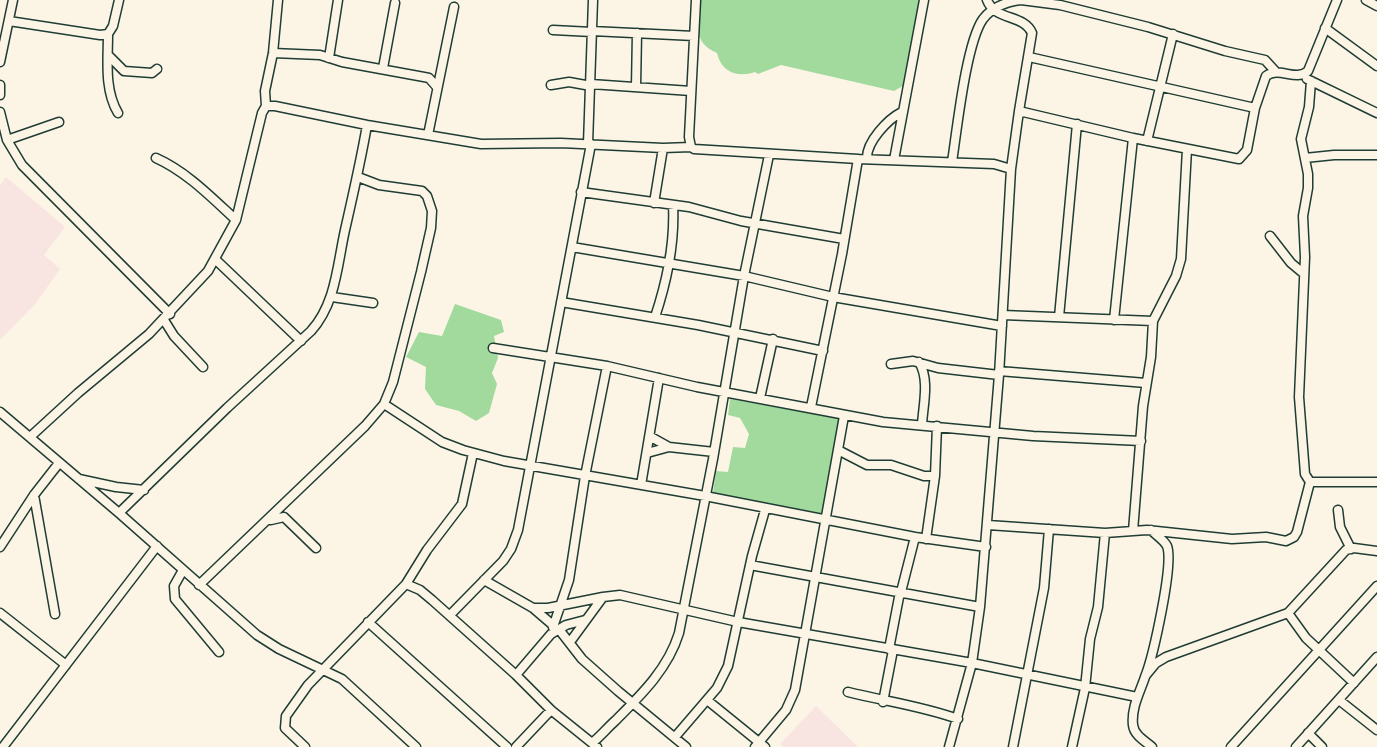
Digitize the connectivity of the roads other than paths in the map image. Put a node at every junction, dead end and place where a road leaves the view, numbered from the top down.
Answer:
1 (13, 0) edge
2 (119, 0) edge
3 (278, 0) edge
4 (338, 0) edge
5 (593, 0) edge
6 (696, 0) edge
7 (924, 0) edge
8 (987, 0) edge
9 (1014, 0) edge
10 (1020, 0) edge
11 (1337, 0) edge
12 (1366, 0) edge
13 (395, 3) dead end
14 (1377, 6) edge
15 (454, 7) dead end
16 (992, 10) junction
17 (9, 21) junction
18 (1325, 28) junction
19 (553, 30) dead end
20 (592, 31) junction
21 (637, 33) junction
22 (108, 34) junction
23 (1173, 34) junction
24 (694, 36) junction
25 (273, 53) junction
26 (108, 55) junction
27 (1029, 57) junction
28 (329, 58) junction
29 (0, 62) edge
30 (1377, 66) edge
31 (383, 68) junction
32 (157, 69) dead end
33 (1276, 72) junction
34 (1300, 76) junction
35 (1312, 81) junction
36 (0, 85) edge
37 (551, 85) dead end
38 (591, 85) junction
39 (436, 86) junction
40 (636, 87) junction
41 (1160, 88) junction
42 (691, 91) junction
43 (0, 95) edge
44 (266, 106) junction
45 (1255, 108) junction
46 (1019, 111) junction
47 (0, 112) edge
48 (902, 112) junction
49 (118, 113) dead end
50 (1377, 113) edge
51 (59, 122) dead end
52 (1077, 124) junction
53 (367, 125) junction
54 (428, 135) junction
55 (1134, 138) junction
56 (6, 140) junction
57 (1148, 141) junction
58 (589, 144) junction
59 (691, 147) junction
60 (663, 148) junction
61 (1187, 149) junction
62 (769, 155) junction
63 (1377, 155) edge
64 (156, 158) dead end
65 (1305, 158) junction
66 (858, 159) junction
67 (867, 159) junction
68 (894, 160) junction
69 (952, 162) junction
70 (1011, 169) junction
71 (358, 177) junction
72 (581, 192) junction
73 (654, 203) junction
74 (673, 205) junction
75 (236, 220) junction
76 (755, 222) junction
77 (1270, 236) dead end
78 (844, 238) junction
79 (572, 247) junction
80 (216, 260) junction
81 (668, 264) junction
82 (1303, 273) junction
83 (744, 276) junction
84 (833, 296) junction
85 (332, 297) junction
86 (561, 302) junction
87 (373, 303) dead end
88 (1003, 315) junction
89 (167, 317) junction
90 (655, 317) junction
91 (1059, 317) junction
92 (1114, 320) junction
93 (1153, 321) junction
94 (1002, 326) junction
95 (735, 332) junction
96 (773, 339) junction
97 (301, 341) junction
98 (493, 348) dead end
99 (823, 351) junction
100 (552, 356) junction
101 (919, 362) junction
102 (891, 364) dead end
103 (607, 366) junction
104 (203, 367) dead end
105 (999, 373) junction
106 (659, 378) junction
107 (1146, 383) junction
108 (724, 391) junction
109 (760, 398) junction
110 (384, 404) junction
111 (811, 407) junction
112 (0, 412) edge
113 (844, 416) junction
114 (922, 425) junction
115 (937, 426) junction
116 (995, 431) junction
117 (30, 437) junction
118 (651, 438) junction
119 (1141, 441) junction
120 (669, 447) junction
121 (838, 450) junction
122 (714, 452) junction
123 (473, 453) junction
124 (647, 453) junction
125 (60, 463) junction
126 (530, 466) junction
127 (585, 476) junction
128 (935, 476) junction
129 (78, 478) junction
130 (1310, 482) junction
131 (1377, 482) edge
132 (641, 485) junction
133 (144, 490) junction
134 (34, 495) junction
135 (705, 496) junction
136 (766, 510) junction
137 (1338, 510) dead end
138 (119, 513) junction
139 (269, 520) junction
140 (826, 521) junction
141 (988, 525) junction
142 (1050, 530) junction
143 (1151, 530) junction
144 (1133, 531) junction
145 (1105, 534) junction
146 (915, 537) junction
147 (926, 539) junction
148 (157, 546) junction
149 (0, 547) edge
150 (986, 547) junction
151 (316, 548) dead end
152 (1351, 548) junction
153 (1377, 551) edge
154 (750, 564) junction
155 (183, 570) junction
156 (815, 578) junction
157 (484, 580) junction
158 (406, 584) junction
159 (199, 585) junction
160 (1377, 586) edge
161 (901, 592) junction
162 (603, 597) junction
163 (561, 604) junction
164 (980, 607) junction
165 (533, 608) junction
166 (682, 610) junction
167 (0, 613) edge
168 (1288, 613) junction
169 (55, 614) dead end
170 (450, 615) junction
171 (585, 620) junction
172 (368, 622) junction
173 (738, 622) junction
174 (555, 628) junction
175 (805, 634) junction
176 (570, 642) junction
177 (891, 650) junction
178 (1320, 651) junction
179 (219, 652) dead end
180 (1377, 657) edge
181 (972, 663) junction
182 (66, 665) junction
183 (322, 670) junction
184 (516, 675) junction
185 (1027, 675) junction
186 (1146, 675) junction
187 (1354, 683) junction
188 (1085, 688) junction
189 (848, 692) dead end
190 (1137, 697) junction
191 (707, 700) junction
192 (1339, 700) junction
193 (883, 702) junction
194 (633, 703) junction
195 (551, 710) junction
196 (958, 719) junction
197 (1377, 730) edge
198 (1308, 734) junction
199 (675, 737) junction
200 (595, 745) edge
201 (760, 745) edge
202 (3, 747) edge
203 (305, 747) edge
204 (416, 747) edge
205 (507, 747) edge
206 (516, 747) edge
207 (686, 747) edge
208 (949, 747) edge
209 (1013, 747) edge
210 (1072, 747) edge
211 (1152, 747) edge
212 (1231, 747) edge
213 (1296, 747) edge
214 (1322, 747) edge

1 - 17 street
2 - 22 street
3 - 25 street
4 - 28 street
5 - 20 street
6 - 24 street
7 - 48 street
8 - 16 street
9 - 10 street
9 - 16 street
10 - 23 street
11 - 18 street
12 - 14 street
13 - 31 street
15 - 39 street
16 - 27 street
16 - 69 street
17 - 22 street
17 - 29 street
18 - 30 street
18 - 34 street
19 - 20 street
20 - 21 street
20 - 38 street
21 - 24 street
21 - 40 street
22 - 26 street
23 - 33 street
23 - 41 street
24 - 42 street
25 - 28 street
25 - 44 street
26 - 32 street
26 - 49 street
27 - 41 street
27 - 46 street
28 - 31 street
31 - 39 street
33 - 34 street
33 - 45 street
34 - 35 street
35 - 50 street
35 - 65 street
36 - 43 street
37 - 38 street
38 - 40 street
38 - 58 street
39 - 54 street
40 - 42 street
41 - 45 street
41 - 57 street
42 - 59 street
44 - 53 street
44 - 75 street
45 - 61 street
46 - 52 street
46 - 70 street
47 - 56 street
48 - 67 street
48 - 68 street
51 - 56 street
52 - 55 street
52 - 91 street
53 - 54 street
53 - 71 street
54 - 58 street
55 - 57 street
55 - 92 street
56 - 89 street
57 - 61 street
58 - 60 street
58 - 72 street
59 - 60 street
59 - 62 street
60 - 73 street
61 - 93 street
62 - 66 street
62 - 76 street
63 - 65 street
64 - 75 street
65 - 82 street
66 - 67 street
66 - 78 street
67 - 68 street
68 - 69 street
69 - 70 street
70 - 88 street
71 - 85 street
71 - 110 street
72 - 73 street
72 - 79 street
73 - 74 street
74 - 76 street
74 - 81 street
75 - 80 street
76 - 78 street
76 - 83 street
77 - 82 street
78 - 84 street
79 - 81 street
79 - 86 street
80 - 89 street
80 - 97 street
81 - 83 street
81 - 90 street
82 - 130 street
83 - 84 street
83 - 95 street
84 - 94 street
84 - 99 street
85 - 87 street
85 - 97 street
86 - 90 street
86 - 100 street
88 - 91 street
88 - 94 street
89 - 104 street
89 - 117 street
90 - 95 street
91 - 92 street
92 - 93 street
93 - 107 street
94 - 105 street
95 - 96 street
95 - 108 street
96 - 99 street
96 - 109 street
97 - 133 street
98 - 100 street
99 - 111 street
100 - 103 street
100 - 126 street
101 - 102 street
101 - 105 street
101 - 114 street
103 - 106 street
103 - 127 street
105 - 107 street
105 - 116 street
106 - 108 street
106 - 118 street
107 - 119 street
108 - 109 street
108 - 122 street
109 - 111 street
110 - 123 street
110 - 139 street
111 - 113 street
112 - 117 street
113 - 114 street
113 - 121 street
114 - 115 street
115 - 116 street
115 - 128 street
116 - 119 street
116 - 141 street
117 - 125 street
118 - 120 street
118 - 124 street
119 - 144 street
120 - 122 street
120 - 124 street
121 - 128 street
121 - 140 street
122 - 135 street
123 - 126 street
123 - 158 street
124 - 132 street
125 - 129 street
125 - 134 street
126 - 127 street
126 - 157 street
127 - 132 street
127 - 163 street
128 - 147 street
129 - 133 street
129 - 138 street
130 - 131 street
130 - 143 street
132 - 135 street
133 - 138 street
134 - 149 street
134 - 169 street
135 - 136 street
135 - 166 street
136 - 140 street
136 - 154 street
137 - 152 street
138 - 148 street
139 - 151 street
139 - 159 street
140 - 146 street
140 - 156 street
141 - 142 street
141 - 150 street
142 - 145 street
142 - 185 street
143 - 144 street
143 - 186 street
144 - 145 street
145 - 188 street
146 - 147 street
146 - 161 street
147 - 150 street
148 - 155 street
148 - 182 street
150 - 164 street
152 - 153 street
152 - 168 street
154 - 156 street
154 - 173 street
155 - 159 street
155 - 179 street
156 - 161 street
156 - 175 street
157 - 165 street
157 - 170 street
158 - 170 street
158 - 172 street
159 - 183 street
160 - 178 street
161 - 164 street
161 - 177 street
162 - 163 street
162 - 166 street
162 - 171 street
163 - 165 street
163 - 174 street
164 - 181 street
165 - 174 street
166 - 173 street
166 - 194 street
167 - 182 street
168 - 178 street
168 - 186 street
170 - 184 street
171 - 174 street
171 - 176 street
172 - 183 street
172 - 205 street
173 - 175 street
173 - 191 street
174 - 176 street
174 - 184 street
175 - 177 street
175 - 201 street
176 - 194 street
177 - 181 street
177 - 193 street
178 - 187 street
178 - 212 street
180 - 187 street
181 - 185 street
181 - 196 street
182 - 202 street
183 - 203 street
183 - 204 street
184 - 195 street
185 - 188 street
185 - 209 street
186 - 190 street
187 - 192 street
188 - 190 street
188 - 210 street
189 - 193 street
190 - 211 street
191 - 199 street
191 - 201 street
192 - 197 street
192 - 198 street
193 - 196 street
194 - 199 street
194 - 200 street
195 - 200 street
195 - 206 street
196 - 208 street
198 - 213 street
198 - 214 street
199 - 207 street

